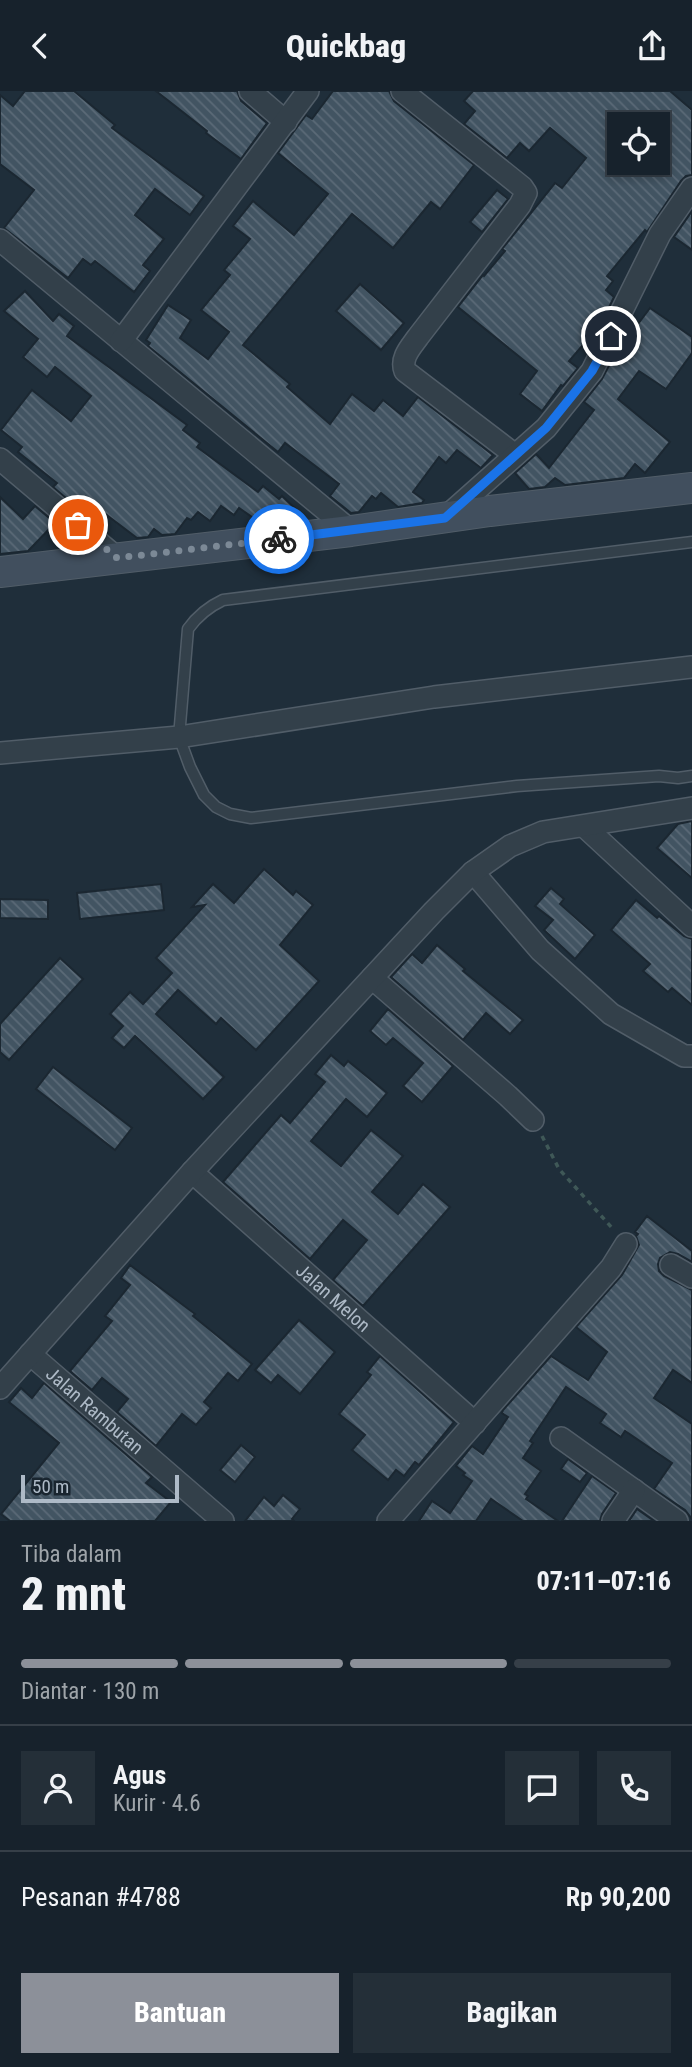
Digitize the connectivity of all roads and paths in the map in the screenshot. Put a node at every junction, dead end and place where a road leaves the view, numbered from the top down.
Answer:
1 (250, 91) edge
2 (308, 91) edge
3 (402, 91) edge
4 (286, 122) junction
5 (692, 188) edge
6 (0, 240) edge
7 (121, 341) junction
8 (515, 455) junction
9 (0, 459) edge
10 (692, 488) edge
11 (445, 518) junction
12 (351, 531) junction
13 (692, 542) edge
14 (117, 558) junction
15 (0, 572) edge
16 (692, 667) edge
17 (179, 737) junction
18 (0, 753) edge
19 (692, 776) edge
20 (692, 808) edge
21 (585, 827) junction
22 (473, 872) junction
23 (692, 926) edge
24 (372, 978) junction
25 (692, 1056) edge
26 (533, 1120) joint
27 (192, 1172) junction
28 (626, 1244) joint
29 (671, 1265) dead end
30 (692, 1277) edge
31 (30, 1354) junction
32 (0, 1388) edge
33 (475, 1423) junction
34 (561, 1438) dead end
35 (634, 1490) junction
36 (223, 1521) edge
37 (388, 1521) edge
38 (613, 1521) edge
39 (677, 1521) edge

1 - 4 street
2 - 4 street
3 - 8 street
4 - 7 street
5 - 8 street
6 - 7 street
7 - 12 street
8 - 11 street
9 - 14 street
10 - 11 main road
11 - 12 main road
12 - 14 main road
13 - 17 lane
14 - 15 main road
16 - 17 street
17 - 18 street
17 - 19 lane
20 - 21 street
21 - 22 street
21 - 23 street
22 - 24 street
22 - 25 street
24 - 26 street
24 - 27 street
26 - 28 path
27 - 31 street
27 - 33 street, Jalan Melon
28 - 33 street
29 - 30 street
31 - 32 street
31 - 36 street, Jalan Rambutan
33 - 37 street
34 - 35 street
35 - 38 street
35 - 39 street

